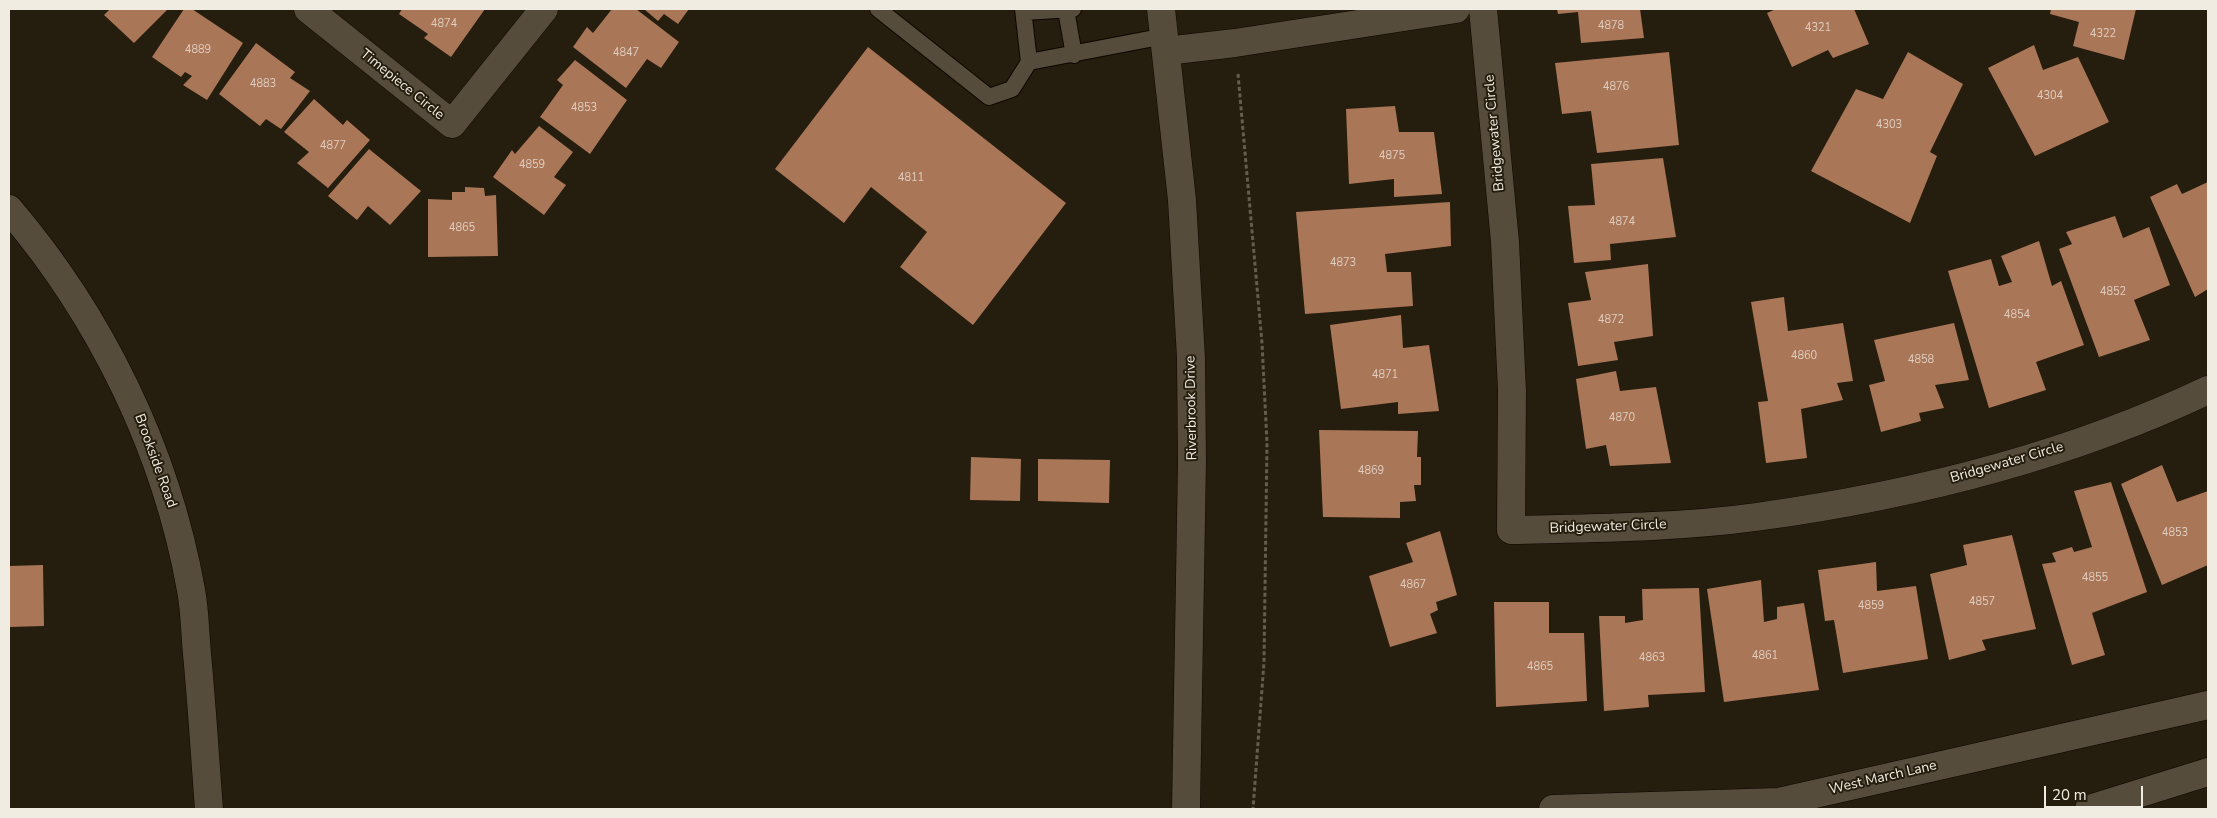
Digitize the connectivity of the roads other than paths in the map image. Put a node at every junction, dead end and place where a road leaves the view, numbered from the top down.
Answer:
1 (308, 9) edge
2 (544, 9) edge
3 (878, 9) edge
4 (1070, 9) edge
5 (1161, 9) edge
6 (1456, 9) edge
7 (1483, 9) edge
8 (1023, 11) edge
9 (1360, 16) edge
10 (1165, 44) junction
11 (1074, 55) junction
12 (1029, 62) junction
13 (9, 209) edge
14 (2208, 390) edge
15 (2208, 705) edge
16 (2208, 772) edge
17 (209, 809) edge
18 (1186, 809) edge
19 (1553, 809) edge
20 (2089, 809) edge

1 - 2 street, Timepiece Circle
3 - 12 lane
4 - 8 lane
4 - 11 lane
5 - 10 street, Riverbrook Drive
6 - 9 street
7 - 14 street, Bridgewater Circle
8 - 12 lane
9 - 10 street
10 - 11 lane
10 - 18 street, Riverbrook Drive
11 - 12 lane
13 - 17 street, Brookside Road
15 - 19 street, West March Lane
16 - 20 street

